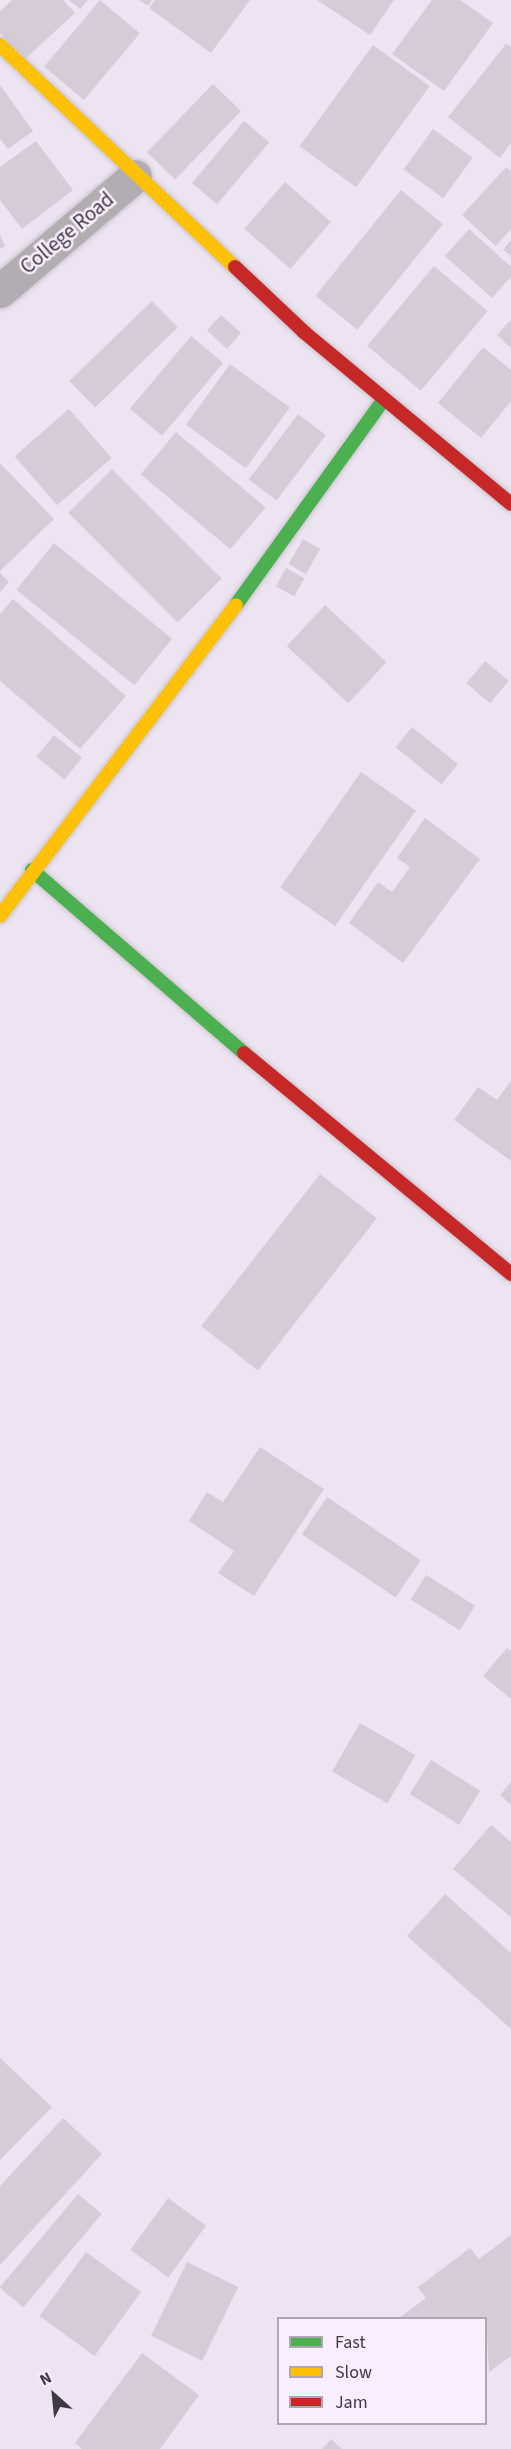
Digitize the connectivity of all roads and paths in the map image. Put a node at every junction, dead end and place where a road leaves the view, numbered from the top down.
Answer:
1 (0, 45) edge
2 (135, 176) junction
3 (0, 291) edge
4 (382, 402) junction
5 (511, 504) edge
6 (32, 870) junction
7 (0, 915) edge
8 (511, 1274) edge

1 - 2 street
2 - 3 street, College Road
2 - 4 street
4 - 5 street
4 - 6 street
6 - 7 street
6 - 8 street

